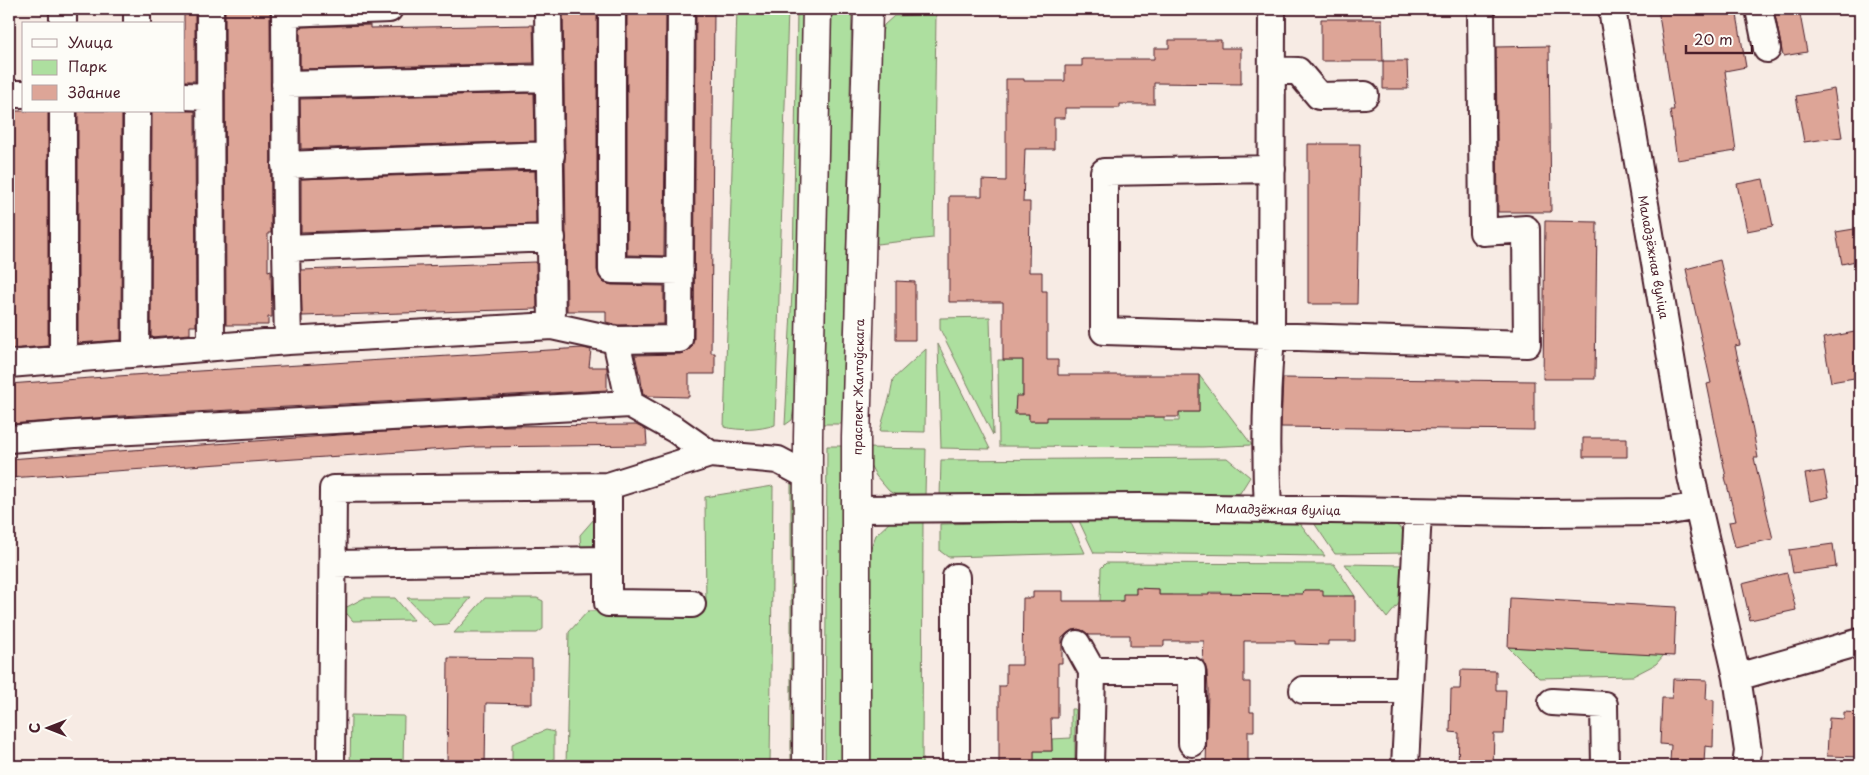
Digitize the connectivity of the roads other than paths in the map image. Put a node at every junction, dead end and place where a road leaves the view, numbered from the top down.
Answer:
1 (64, 9) edge
2 (138, 9) edge
3 (210, 9) edge
4 (389, 9) edge
5 (548, 9) edge
6 (612, 9) edge
7 (681, 9) edge
8 (817, 9) edge
9 (868, 9) edge
10 (1272, 9) edge
11 (1481, 9) edge
12 (1612, 9) edge
13 (1759, 9) edge
14 (285, 11) edge
15 (64, 22) edge
16 (137, 22) edge
17 (1767, 48) dead end
18 (1272, 70) junction
19 (549, 78) junction
20 (285, 84) junction
21 (9, 94) edge
22 (22, 94) edge
23 (1365, 95) dead end
24 (185, 96) edge
25 (210, 97) junction
26 (64, 112) edge
27 (137, 112) edge
28 (551, 155) junction
29 (285, 165) junction
30 (1272, 169) junction
31 (552, 238) junction
32 (286, 248) junction
33 (680, 270) junction
34 (552, 326) junction
35 (1271, 337) junction
36 (616, 340) junction
37 (288, 341) junction
38 (211, 347) junction
39 (136, 353) junction
40 (64, 359) junction
41 (9, 364) edge
42 (630, 404) junction
43 (9, 439) edge
44 (710, 454) junction
45 (808, 476) junction
46 (608, 486) junction
47 (1698, 506) junction
48 (856, 509) junction
49 (1268, 509) junction
50 (1418, 512) junction
51 (608, 560) junction
52 (333, 564) junction
53 (956, 577) dead end
54 (692, 604) dead end
55 (1860, 642) edge
56 (1077, 644) dead end
57 (1092, 671) junction
58 (1737, 677) junction
59 (1303, 690) dead end
60 (1409, 690) junction
61 (1552, 702) dead end
62 (1192, 743) dead end
63 (331, 766) edge
64 (807, 766) edge
65 (856, 766) edge
66 (956, 766) edge
67 (1090, 766) edge
68 (1405, 766) edge
69 (1605, 766) edge
70 (1746, 766) edge

1 - 15 street
2 - 16 street
3 - 25 street
4 - 14 street
5 - 19 street
6 - 33 street
7 - 33 street
8 - 45 main road
9 - 48 main road, праспект Жалтоўскага
10 - 18 street
11 - 35 street
12 - 47 street, Маладзёжная вуліца
13 - 17 street
14 - 20 street
18 - 23 street
18 - 30 street
19 - 20 street
19 - 28 street
20 - 29 street
21 - 22 street
24 - 25 street
25 - 38 street
26 - 40 street
27 - 39 street
28 - 29 street
28 - 31 street
29 - 32 street
30 - 35 street
30 - 35 street
31 - 32 street
31 - 34 street
32 - 37 street
33 - 36 street
34 - 36 street
34 - 37 street
35 - 49 street
36 - 42 street
37 - 38 street
38 - 39 street
39 - 40 street
40 - 41 street
42 - 43 street
42 - 44 street
44 - 45 street
44 - 46 street
45 - 64 main road
46 - 51 street
46 - 52 street
47 - 50 street, Маладзёжная вуліца
47 - 58 street, Маладзёжная вуліца
48 - 49 street, Маладзёжная вуліца
48 - 65 main road, праспект Жалтоўскага
49 - 50 street, Маладзёжная вуліца
50 - 60 street
51 - 52 street
51 - 54 street
52 - 63 street
53 - 66 street
55 - 58 street
56 - 57 street
57 - 62 street
57 - 67 street
58 - 70 street, Маладзёжная вуліца
59 - 60 street
60 - 68 street
61 - 69 street

